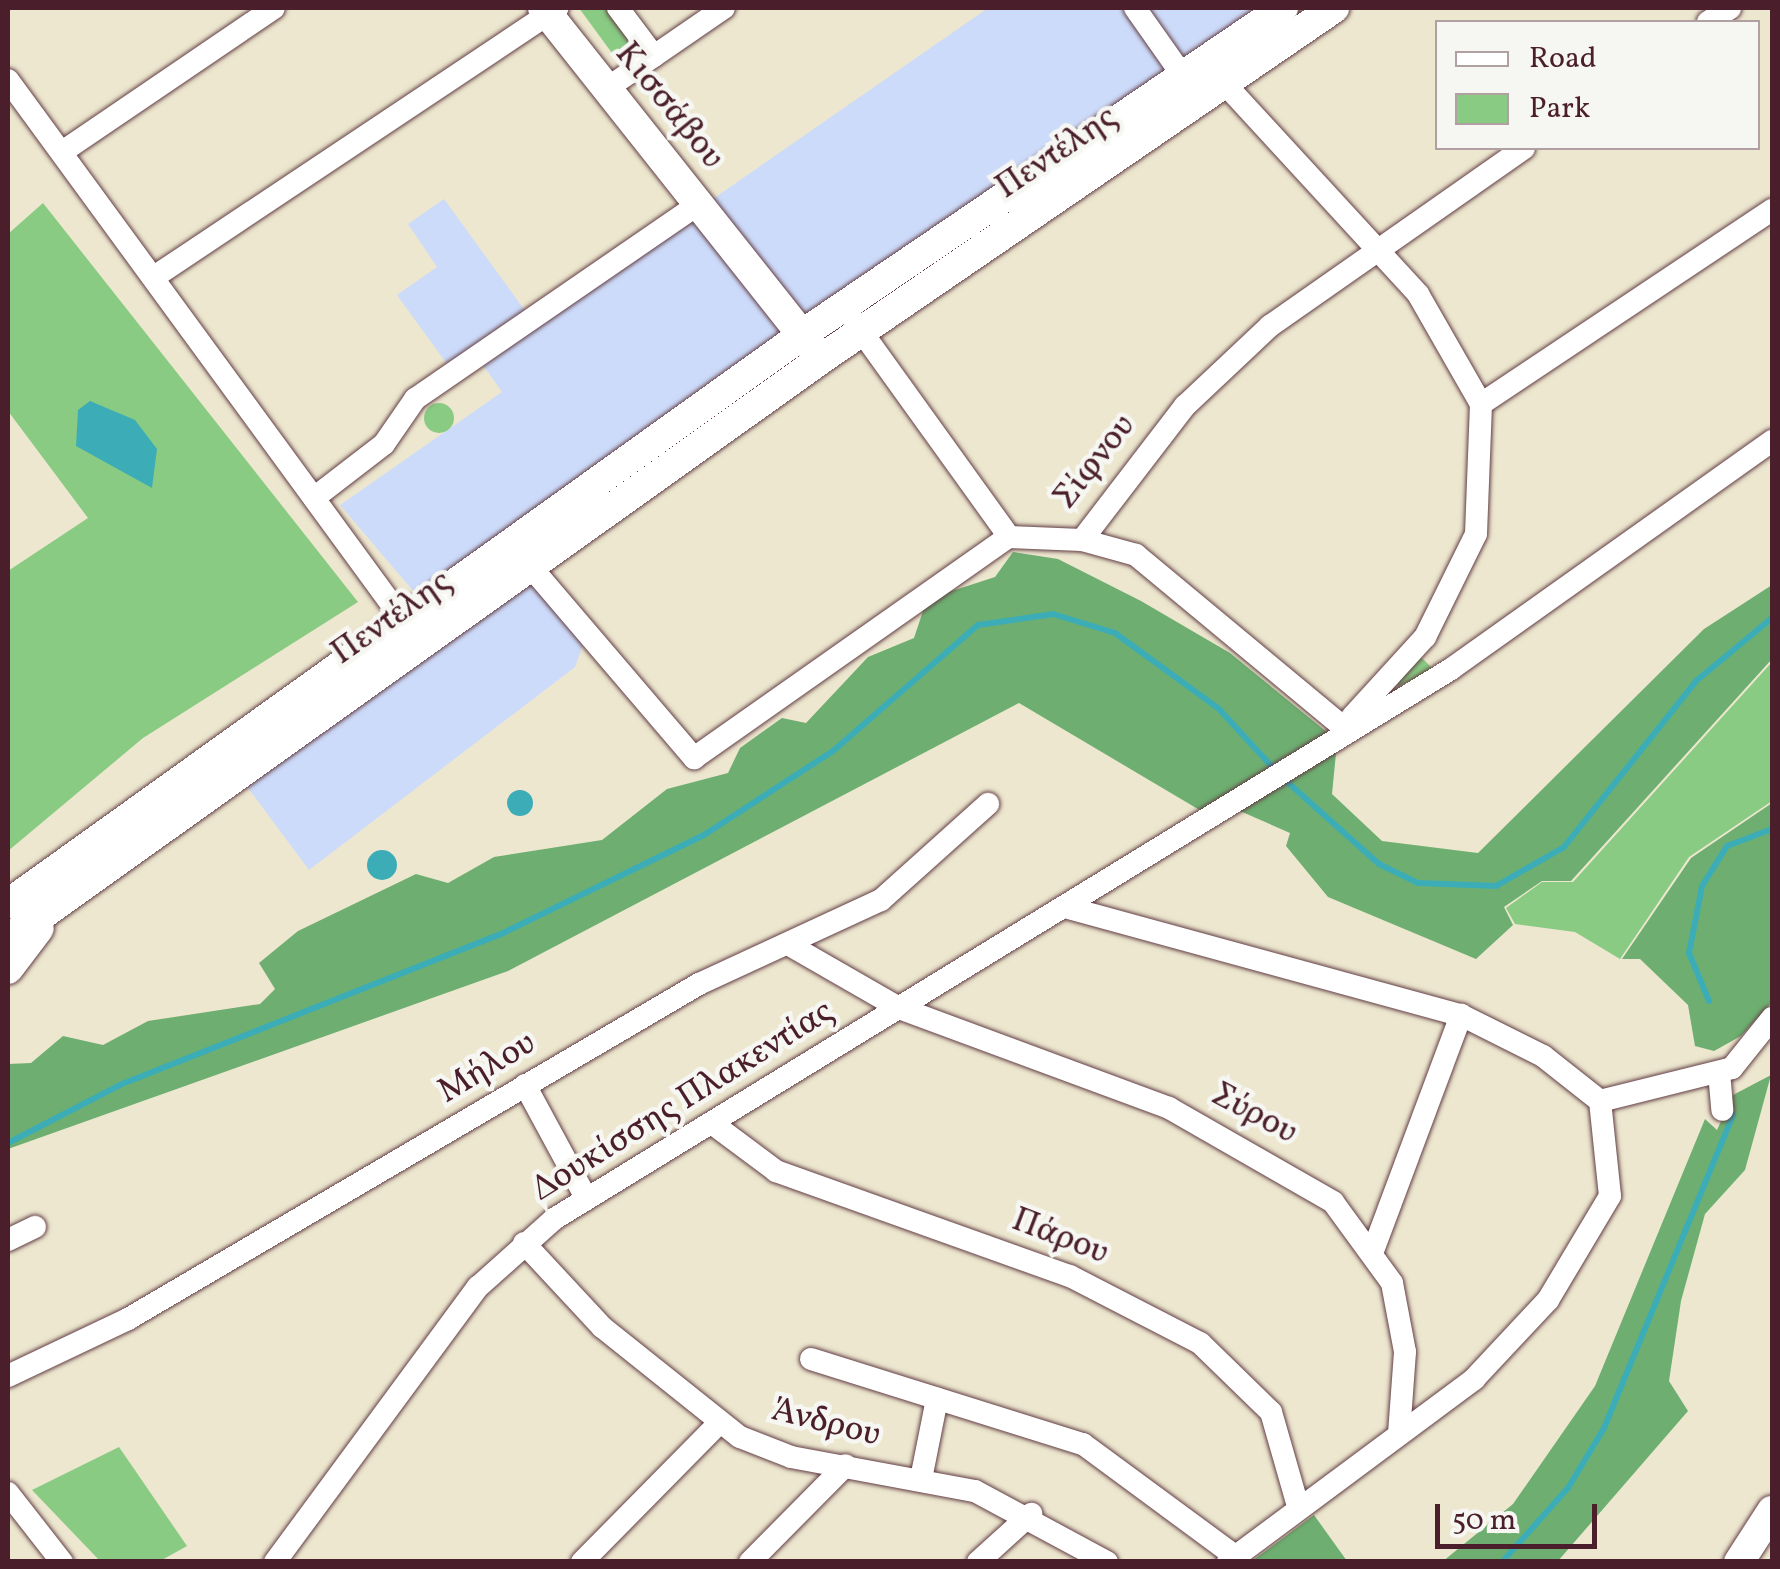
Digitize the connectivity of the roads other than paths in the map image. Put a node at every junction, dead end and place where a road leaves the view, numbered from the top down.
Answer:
1 (274, 8) edge
2 (618, 8) edge
3 (724, 8) edge
4 (1135, 8) edge
5 (1284, 8) edge
6 (1334, 8) edge
7 (552, 9) edge
8 (654, 56) junction
9 (1183, 76) junction
10 (8, 80) edge
11 (1225, 84) junction
12 (612, 85) junction
13 (1521, 150) edge
14 (62, 152) junction
15 (700, 203) junction
16 (1772, 210) edge
17 (1378, 247) junction
18 (154, 277) junction
19 (852, 319) junction
20 (811, 347) junction
21 (1482, 404) junction
22 (1772, 441) edge
23 (314, 498) junction
24 (1009, 537) junction
25 (1082, 540) junction
26 (530, 566) junction
27 (403, 620) junction
28 (1422, 640) junction
29 (1452, 669) junction
30 (1342, 728) junction
31 (988, 804) dead end
32 (62, 900) junction
33 (8, 904) edge
34 (1066, 907) junction
35 (8, 939) edge
36 (792, 947) junction
37 (8, 969) edge
38 (899, 1008) junction
39 (1461, 1015) junction
40 (1772, 1018) edge
41 (1718, 1072) junction
42 (525, 1085) junction
43 (1600, 1101) junction
44 (1722, 1110) dead end
45 (712, 1124) junction
46 (586, 1198) junction
47 (34, 1227) dead end
48 (8, 1240) edge
49 (524, 1243) junction
50 (1374, 1248) junction
51 (811, 1359) dead end
52 (8, 1376) edge
53 (937, 1399) junction
54 (718, 1424) junction
55 (1399, 1434) junction
56 (846, 1466) junction
57 (921, 1479) junction
58 (8, 1493) edge
59 (1298, 1506) junction
60 (1772, 1511) edge
61 (1031, 1514) junction
62 (1232, 1559) edge
63 (1742, 1560) edge
64 (62, 1562) edge
65 (274, 1562) edge
66 (582, 1562) edge
67 (750, 1562) edge
68 (978, 1562) edge
69 (1107, 1562) edge

1 - 14 street
2 - 8 street
3 - 8 street
4 - 9 street
5 - 9 main road, Πεντέλης
6 - 11 main road, Πεντέλης
7 - 12 main road, Κισσάβου
7 - 18 street
8 - 12 street
9 - 19 main road, Πεντέλης
10 - 14 street
11 - 17 street
11 - 19 main road, Πεντέλης
12 - 15 main road, Κισσάβου
13 - 17 street, Σίφνου
14 - 18 street
15 - 20 main road, Κισσάβου
15 - 23 street
16 - 21 street
17 - 21 street
17 - 25 street, Σίφνου
18 - 23 street
19 - 20 main road, Πεντέλης
19 - 24 street
20 - 26 main road, Πεντέλης
20 - 27 main road, Πεντέλης
21 - 28 street
22 - 29 street
23 - 27 street
24 - 25 street, Σίφνου
24 - 26 street
25 - 30 street
26 - 32 main road, Πεντέλης
27 - 33 main road, Πεντέλης
28 - 29 street
28 - 30 street
29 - 30 street
30 - 34 street, Δουκίσσης Πλακεντίας
31 - 36 street, Μήλου
32 - 35 main road, Πεντέλης
32 - 37 main road
34 - 38 street, Δουκίσσης Πλακεντίας
34 - 39 street
36 - 38 street, Σύρου
36 - 42 street, Μήλου
38 - 45 street, Δουκίσσης Πλακεντίας
38 - 50 street, Σύρου
39 - 43 street
39 - 50 street
40 - 41 street
41 - 43 street
41 - 44 street
42 - 46 street
42 - 52 street, Μήλου
43 - 55 street
45 - 46 street, Δουκίσσης Πλακεντίας
45 - 59 street, Πάρου
46 - 49 street, Δουκίσσης Πλακεντίας
47 - 48 street
49 - 54 street, Άνδρου
49 - 65 street, Δουκίσσης Πλακεντίας
50 - 55 street, Σύρου
51 - 53 street
53 - 57 street
53 - 62 street
54 - 56 street, Άνδρου
54 - 66 street
55 - 59 street
56 - 57 street, Άνδρου
56 - 67 street
57 - 61 street, Άνδρου
58 - 64 street
59 - 62 street
60 - 63 main road
61 - 68 street
61 - 69 street, Άνδρου

